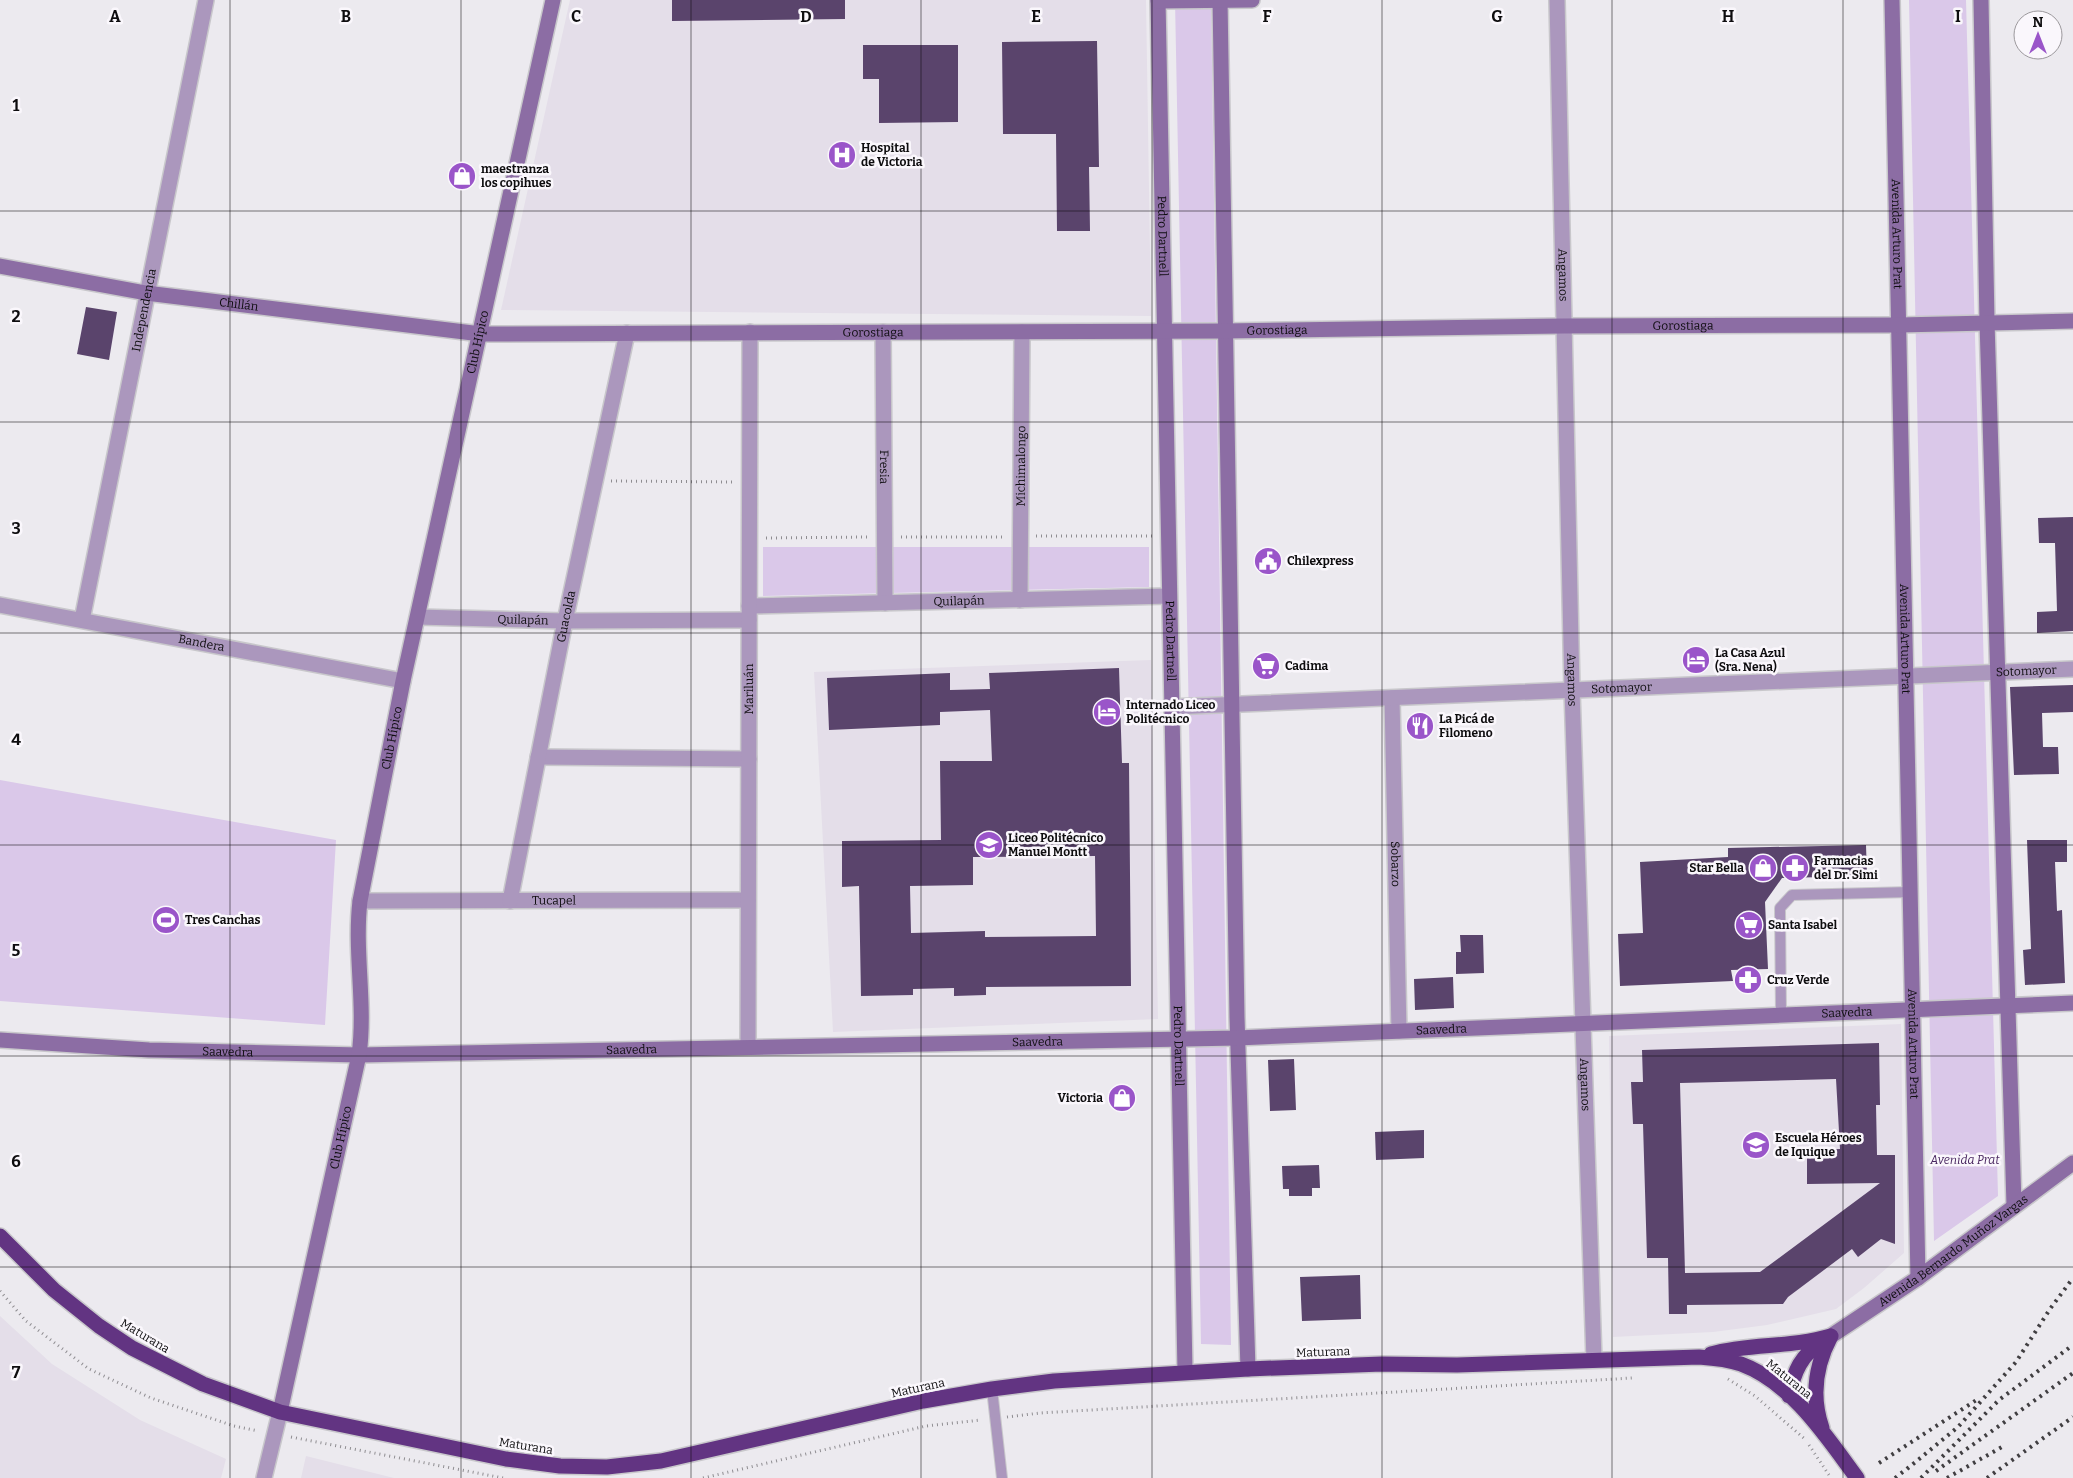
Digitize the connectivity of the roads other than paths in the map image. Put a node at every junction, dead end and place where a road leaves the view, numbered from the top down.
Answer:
1 (206, 0) edge
2 (553, 0) edge
3 (1220, 0) edge
4 (1252, 0) edge
5 (1557, 0) edge
6 (1892, 0) edge
7 (1981, 0) edge
8 (1158, 1) edge
9 (0, 266) edge
10 (146, 293) junction
11 (2073, 321) edge
12 (1986, 322) junction
13 (1899, 325) junction
14 (1563, 326) junction
15 (1225, 331) junction
16 (750, 332) junction
17 (883, 332) junction
18 (1022, 332) junction
19 (1164, 332) junction
20 (627, 333) junction
21 (481, 334) junction
22 (1170, 596) junction
23 (1020, 600) junction
24 (885, 602) junction
25 (0, 605) edge
26 (749, 613) junction
27 (418, 618) junction
28 (82, 620) junction
29 (564, 621) junction
30 (2073, 669) edge
31 (1996, 673) junction
32 (1907, 676) junction
33 (403, 681) junction
34 (1572, 690) junction
35 (1392, 698) junction
36 (1232, 705) junction
37 (1171, 707) junction
38 (538, 757) junction
39 (749, 759) junction
40 (1911, 892) junction
41 (748, 900) junction
42 (360, 901) junction
43 (510, 901) junction
44 (2073, 1003) edge
45 (2008, 1006) junction
46 (1914, 1010) junction
47 (1781, 1016) junction
48 (1583, 1024) junction
49 (1399, 1031) junction
50 (1178, 1038) junction
51 (1237, 1038) junction
52 (0, 1040) edge
53 (748, 1047) junction
54 (359, 1054) junction
55 (2073, 1163) edge
56 (2014, 1205) junction
57 (0, 1236) edge
58 (1918, 1278) junction
59 (1830, 1336) junction
60 (1699, 1357) junction
61 (1594, 1360) junction
62 (1248, 1369) junction
63 (1185, 1372) junction
64 (992, 1389) junction
65 (1789, 1396) junction
66 (280, 1412) junction
67 (1824, 1434) junction
68 (264, 1478) edge
69 (1002, 1478) edge
70 (1857, 1478) edge

1 - 10 street, Independencia
2 - 21 street, Club Hípico
3 - 4 street
3 - 8 street
3 - 15 street
5 - 14 street, Angamos
6 - 13 street, Avenida Arturo Prat
7 - 12 street
8 - 19 street, Pedro Dartnell
9 - 10 street, Chillán
10 - 21 street, Chillán
10 - 28 street, Independencia
11 - 12 street, Gorostiaga
12 - 13 street, Gorostiaga
12 - 31 street
13 - 14 street, Gorostiaga
13 - 32 street, Avenida Arturo Prat
14 - 15 street, Gorostiaga
14 - 34 street, Angamos
15 - 19 street, Gorostiaga
15 - 36 street
16 - 17 street, Gorostiaga
16 - 20 street, Gorostiaga
16 - 26 street, Mariluán
17 - 18 street, Gorostiaga
17 - 24 street, Fresia
18 - 19 street, Gorostiaga
18 - 23 street, Michimalongo
19 - 22 street, Pedro Dartnell
20 - 21 street, Gorostiaga
20 - 29 street, Guacolda
21 - 27 street, Club Hípico
22 - 23 street, Quilapán
22 - 37 street, Pedro Dartnell
23 - 24 street, Quilapán
24 - 26 street, Quilapán
25 - 28 street, Bandera
26 - 29 street, Quilapán
26 - 39 street, Mariluán
27 - 29 street, Quilapán
27 - 33 street, Club Hípico
28 - 33 street, Bandera
29 - 38 street, Guacolda
30 - 31 street, Sotomayor
31 - 32 street, Sotomayor
31 - 45 street
32 - 34 street, Sotomayor
32 - 40 street, Avenida Arturo Prat
33 - 42 street, Club Hípico
34 - 35 street, Sotomayor
34 - 48 street, Angamos
35 - 36 street, Sotomayor
35 - 49 street, Sobarzo
36 - 37 street, Sotomayor
36 - 51 street
37 - 50 street, Pedro Dartnell
38 - 39 street
38 - 43 street, Guacolda
39 - 41 street, Mariluán
40 - 46 street, Avenida Arturo Prat
40 - 47 lane
41 - 43 street, Tucapel
41 - 53 street, Mariluán
42 - 43 street, Tucapel
42 - 54 street, Club Hípico
44 - 45 street, Saavedra
45 - 46 street, Saavedra
45 - 56 street
46 - 47 street, Saavedra
46 - 58 street, Avenida Arturo Prat
47 - 48 street, Saavedra
48 - 49 street, Saavedra
48 - 61 street, Angamos
49 - 51 street, Saavedra
50 - 51 street, Saavedra
50 - 53 street, Saavedra
50 - 63 street, Pedro Dartnell
51 - 62 street
52 - 54 street, Saavedra
53 - 54 street, Saavedra
54 - 66 street, Club Hípico
55 - 56 street, Avenida Bernardo Muñoz Vargas
56 - 58 street, Avenida Bernardo Muñoz Vargas
57 - 66 highway, Maturana
58 - 59 street, Avenida Bernardo Muñoz Vargas
59 - 60 highway
59 - 65 highway
59 - 67 highway
60 - 61 highway, Maturana
60 - 65 highway, Maturana
61 - 62 highway, Maturana
62 - 63 highway, Maturana
63 - 64 highway, Maturana
64 - 66 highway, Maturana
64 - 69 lane
65 - 67 highway, Maturana
66 - 68 street, Club Hípico
67 - 70 highway, Maturana

